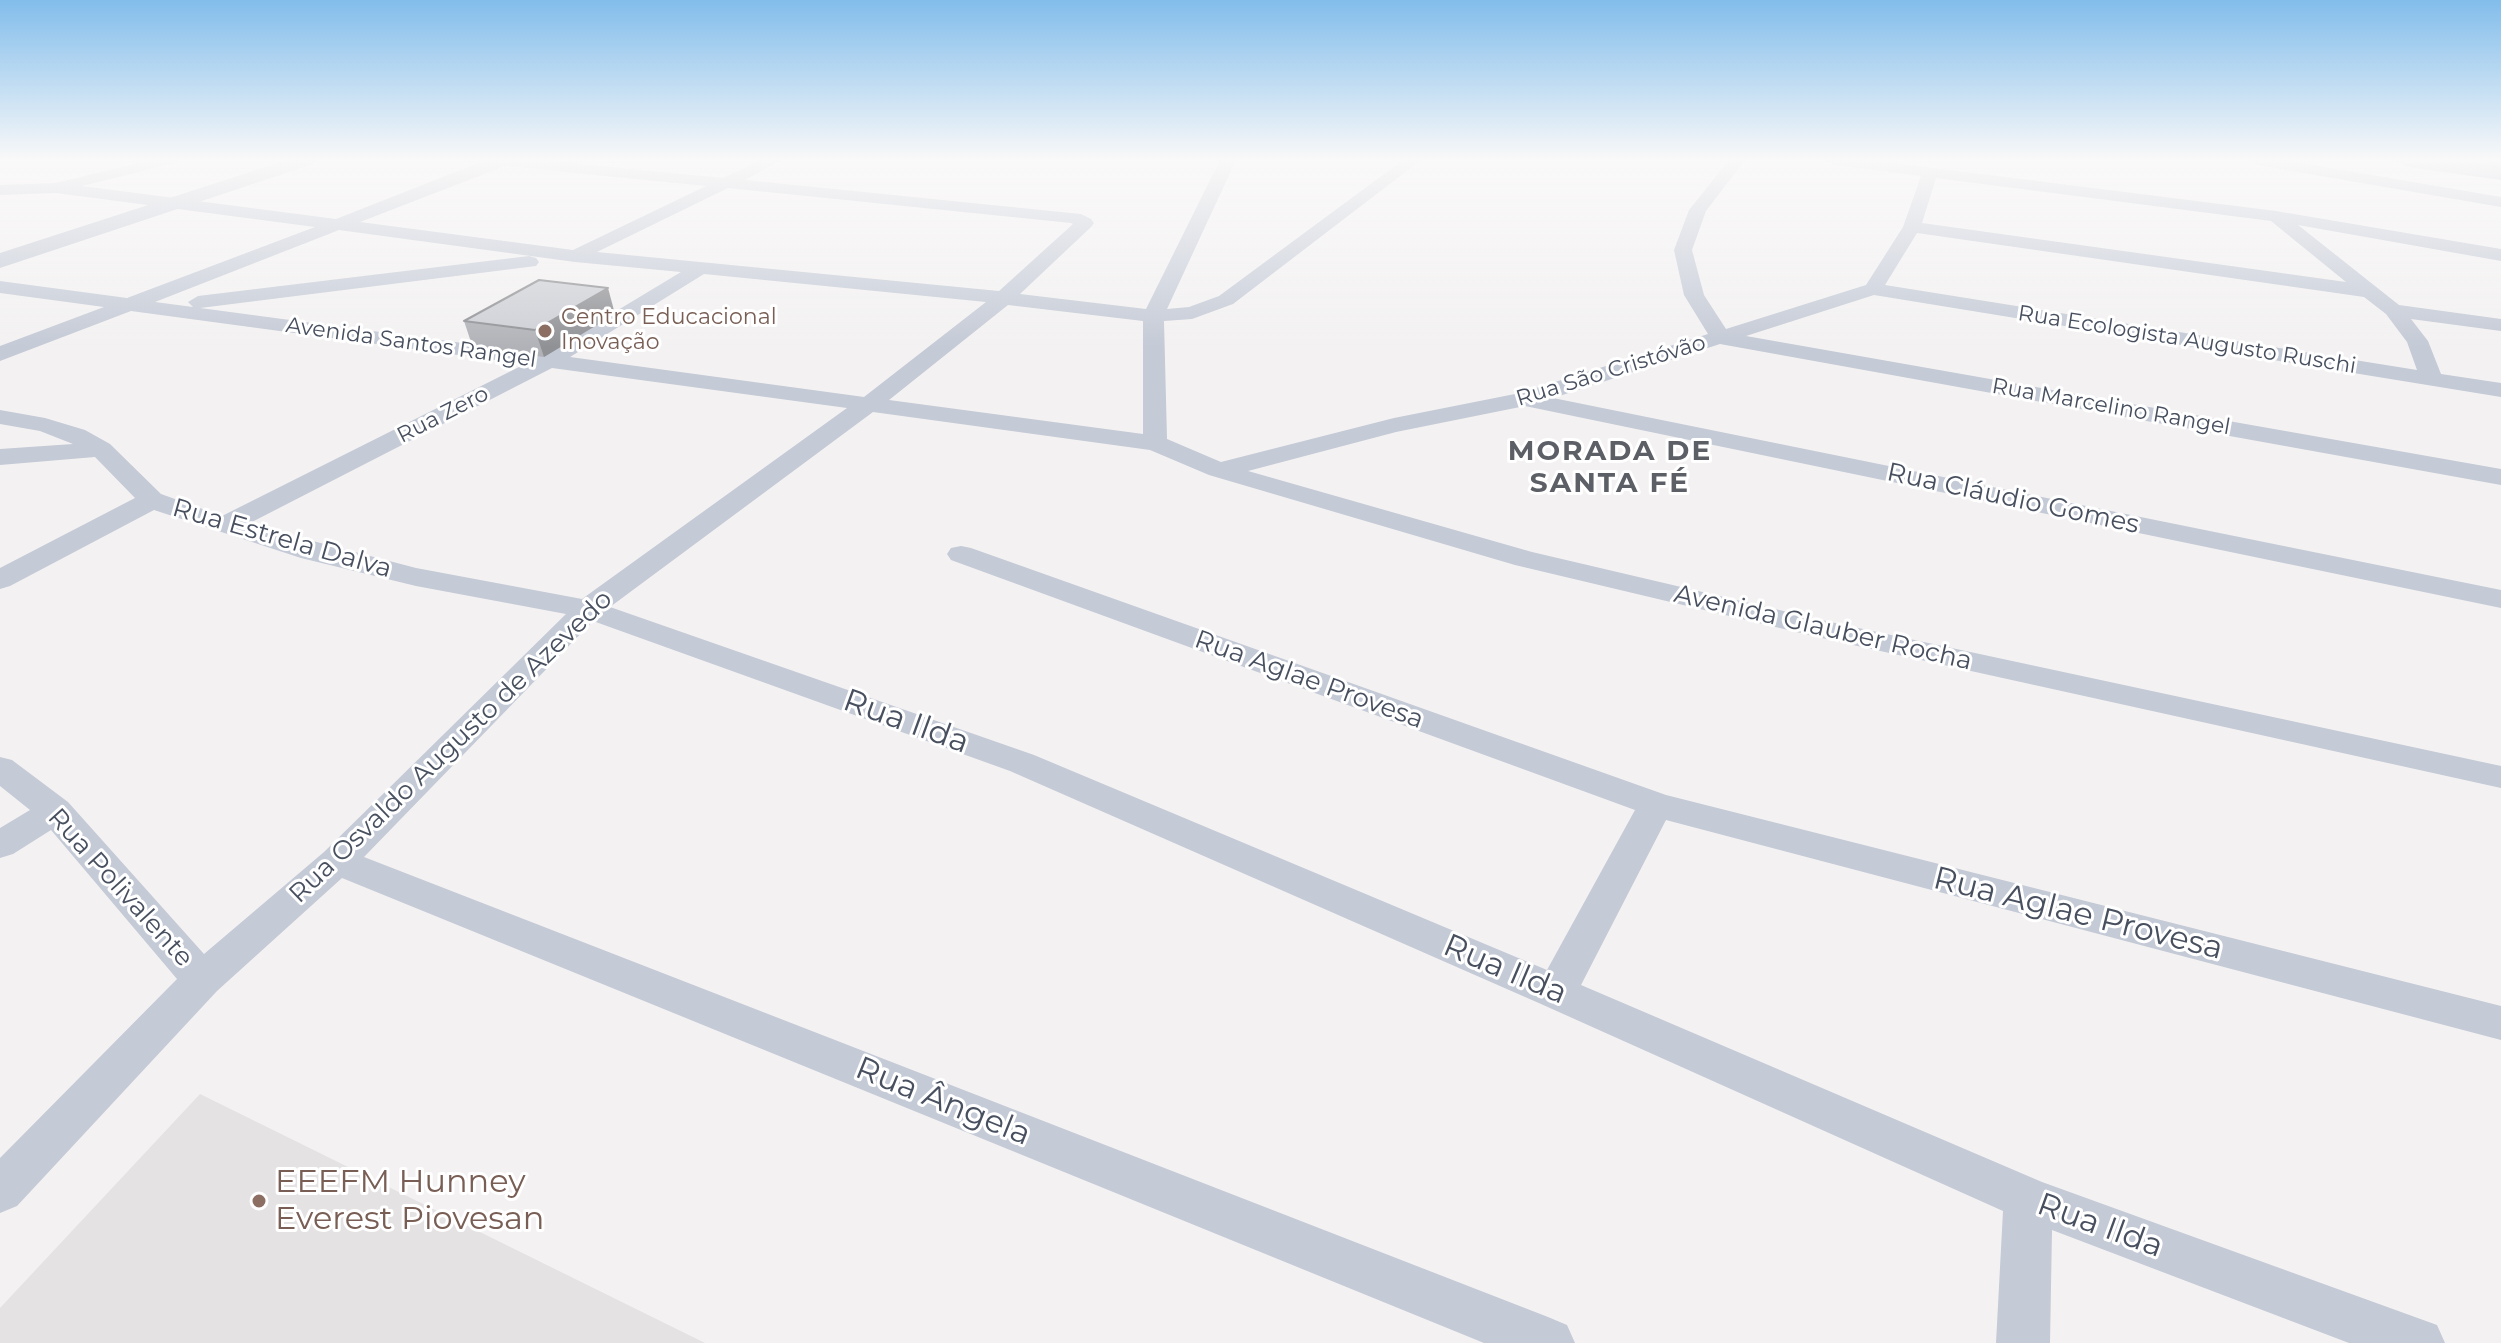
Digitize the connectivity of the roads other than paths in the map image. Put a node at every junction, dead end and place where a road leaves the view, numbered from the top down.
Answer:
1 (116, 223) edge
2 (312, 223) edge
3 (345, 223) edge
4 (645, 223) edge
5 (1084, 223) edge
6 (1198, 223) edge
7 (1329, 223) edge
8 (1693, 223) edge
9 (1913, 223) edge
10 (2284, 223) edge
11 (2314, 223) edge
12 (337, 226) junction
13 (1912, 227) junction
14 (2501, 255) edge
15 (577, 256) junction
16 (0, 261) edge
17 (699, 269) junction
18 (1170, 281) junction
19 (0, 287) edge
20 (1873, 289) junction
21 (2372, 292) junction
22 (1234, 293) junction
23 (1004, 298) junction
24 (131, 304) junction
25 (155, 307) junction
26 (2393, 310) junction
27 (1153, 316) junction
28 (2501, 325) edge
29 (1721, 338) junction
30 (0, 354) edge
31 (547, 362) junction
32 (2432, 379) junction
33 (2501, 390) edge
34 (1525, 399) junction
35 (869, 404) junction
36 (0, 417) edge
37 (1155, 443) junction
38 (101, 449) junction
39 (0, 457) edge
40 (1218, 470) junction
41 (2501, 477) edge
42 (152, 500) junction
43 (224, 526) junction
44 (961, 554) dead end
45 (0, 580) edge
46 (2501, 599) edge
47 (588, 609) junction
48 (0, 768) edge
49 (2501, 777) edge
50 (1656, 805) junction
51 (55, 811) junction
52 (0, 845) edge
53 (337, 861) junction
54 (202, 980) junction
55 (1556, 992) junction
56 (2501, 1023) edge
57 (0, 1191) edge
58 (2028, 1199) junction
59 (1548, 1343) edge
60 (2023, 1343) edge
61 (2418, 1343) edge

1 - 16 street
2 - 12 street
3 - 12 street
4 - 15 street
5 - 23 street, Rua Osvaldo Augusto de Azevedo
6 - 18 street
7 - 22 street
8 - 29 street
9 - 13 street
10 - 21 street
11 - 14 street
12 - 15 street
12 - 24 street
13 - 20 street
13 - 21 street
15 - 17 street
15 - 25 street
17 - 23 street
17 - 31 street, Rua Zero
18 - 22 street
18 - 27 street
19 - 24 street, Avenida Santos Rangel
20 - 29 street, Rua São Cristóvão
20 - 32 street, Rua Ecologista Augusto Ruschi
21 - 26 street
22 - 27 street
23 - 27 street
23 - 35 street, Rua Osvaldo Augusto de Azevedo
24 - 25 street, Avenida Santos Rangel
24 - 30 street
25 - 31 street, Avenida Santos Rangel
26 - 28 street
26 - 32 street
27 - 37 street
29 - 34 street, Rua São Cristóvão
29 - 41 street, Rua Marcelino Rangel
31 - 35 street, Avenida Santos Rangel
31 - 43 street, Rua Zero
32 - 33 street, Rua Ecologista Augusto Ruschi
34 - 40 street, Rua São Cristóvão
34 - 46 street, Rua Cláudio Gomes
35 - 37 street, Avenida Santos Rangel
35 - 47 street, Rua Osvaldo Augusto de Azevedo
36 - 38 street, Rua Estrela Dalva
37 - 40 street, Avenida Glauber Rocha
38 - 39 street
38 - 42 street, Rua Estrela Dalva
40 - 49 street, Avenida Glauber Rocha
42 - 43 street, Rua Estrela Dalva
42 - 45 street
43 - 47 street, Rua Estrela Dalva
44 - 50 street, Rua Aglae Provesa
47 - 53 street, Rua Osvaldo Augusto de Azevedo
47 - 55 street, Rua Ilda
48 - 51 street, Rua Polivalente
50 - 55 street
50 - 56 street, Rua Aglae Provesa
51 - 52 street
51 - 54 street, Rua Polivalente
53 - 54 street, Rua Osvaldo Augusto de Azevedo
53 - 59 street, Rua Ângela
54 - 57 street, Rua Osvaldo Augusto de Azevedo
55 - 58 street, Rua Ilda
58 - 60 street
58 - 61 street, Rua Ilda

